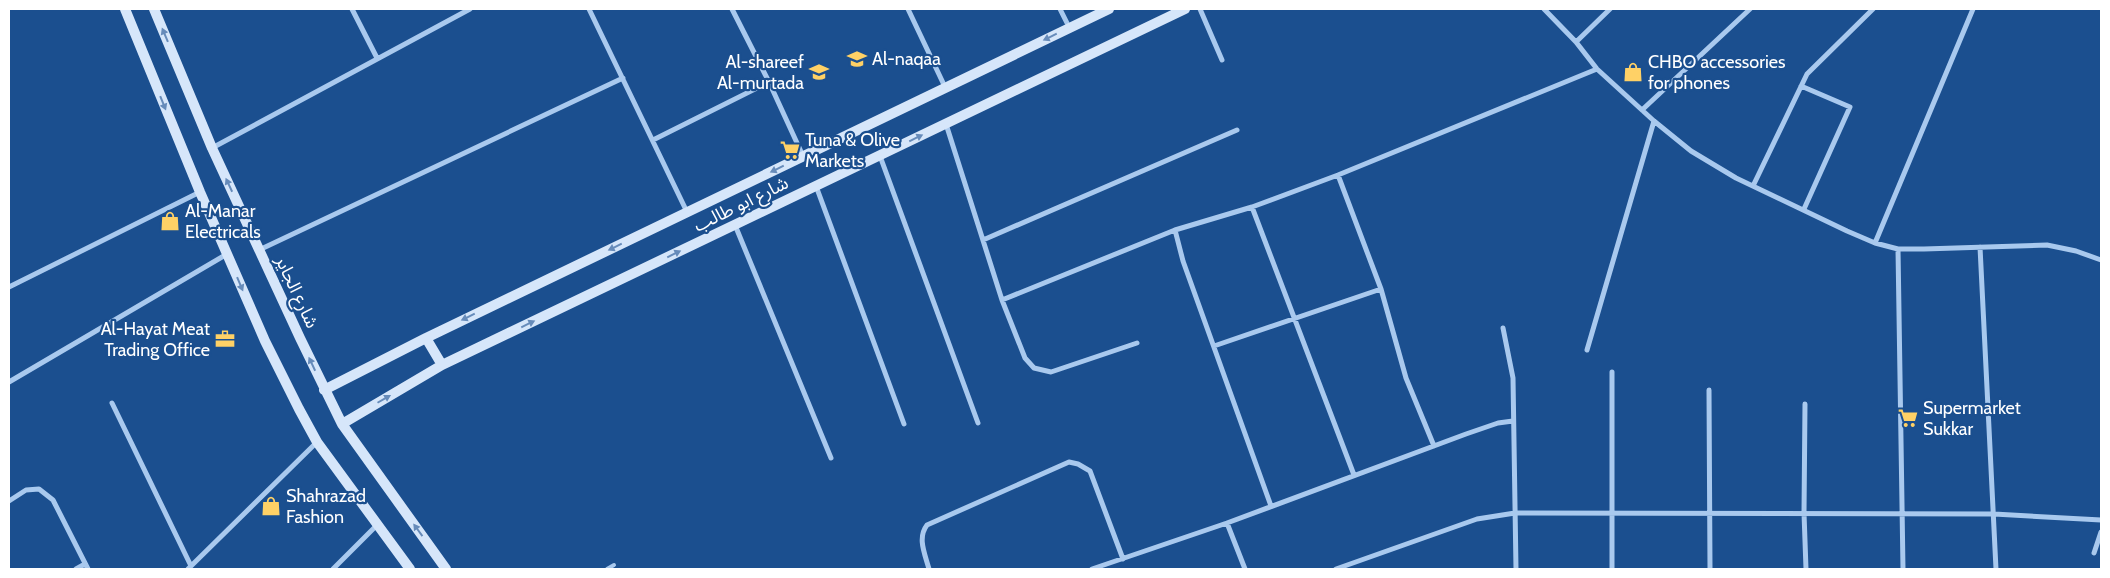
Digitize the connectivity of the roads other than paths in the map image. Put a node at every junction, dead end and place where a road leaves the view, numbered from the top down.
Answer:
1 (125, 9) edge
2 (154, 9) edge
3 (352, 9) edge
4 (470, 9) edge
5 (589, 9) edge
6 (732, 9) edge
7 (908, 9) edge
8 (1060, 9) edge
9 (1109, 9) edge
10 (1185, 9) edge
11 (1200, 9) edge
12 (1544, 9) edge
13 (1610, 9) edge
14 (1750, 9) edge
15 (1873, 9) edge
16 (1973, 9) edge
17 (1067, 23) dead end
18 (1576, 42) junction
19 (377, 58) junction
20 (1222, 60) dead end
21 (1597, 69) junction
22 (623, 78) junction
23 (769, 82) junction
24 (1801, 86) junction
25 (945, 88) junction
26 (1642, 110) junction
27 (1654, 121) junction
28 (946, 124) junction
29 (1237, 130) dead end
30 (653, 140) junction
31 (212, 148) junction
32 (803, 156) junction
33 (880, 156) junction
34 (1338, 175) junction
35 (816, 186) junction
36 (1753, 186) junction
37 (200, 192) junction
38 (1252, 207) junction
39 (1804, 209) junction
40 (687, 212) junction
41 (735, 225) junction
42 (1175, 230) junction
43 (983, 240) junction
44 (1875, 243) junction
45 (1980, 248) junction
46 (1898, 249) junction
47 (259, 250) junction
48 (227, 254) junction
49 (2101, 260) edge
50 (9, 287) edge
51 (1381, 289) junction
52 (1002, 300) junction
53 (1294, 319) junction
54 (1504, 328) dead end
55 (426, 338) junction
56 (1137, 343) dead end
57 (1214, 346) junction
58 (1587, 350) dead end
59 (442, 365) junction
60 (1612, 372) dead end
61 (9, 382) edge
62 (324, 390) junction
63 (1709, 390) dead end
64 (112, 403) dead end
65 (1805, 404) dead end
66 (1513, 421) junction
67 (978, 423) dead end
68 (342, 424) junction
69 (904, 424) dead end
70 (317, 442) junction
71 (1434, 446) junction
72 (831, 458) dead end
73 (1354, 475) junction
74 (9, 501) edge
75 (1272, 506) junction
76 (1515, 513) junction
77 (1612, 513) junction
78 (1709, 513) junction
79 (1804, 513) junction
80 (1903, 513) junction
81 (1994, 514) junction
82 (2101, 520) edge
83 (1227, 523) junction
84 (377, 525) junction
85 (2101, 532) edge
86 (2094, 553) dead end
87 (1123, 559) junction
88 (614, 565) dead end
89 (86, 567) edge
90 (190, 568) edge
91 (76, 569) edge
92 (333, 569) edge
93 (410, 569) edge
94 (446, 569) edge
95 (607, 569) edge
96 (929, 569) edge
97 (1092, 569) edge
98 (1245, 569) edge
99 (1336, 569) edge
100 (1516, 569) edge
101 (1612, 569) edge
102 (1710, 569) edge
103 (1806, 569) edge
104 (1903, 569) edge
105 (1996, 569) edge

1 -> 37 street
31 -> 2 street, شارع الجاير
3 - 19 street
4 - 19 street
5 - 22 street
6 - 23 street
7 - 25 street
8 - 17 street
9 -> 25 street, شارع ابو طالب
10 - 28 street, شارع ابو طالب
11 - 20 street
12 - 18 street
13 - 18 street
14 - 26 street
15 - 24 street
16 - 44 street
18 - 21 street
19 - 31 street
21 - 26 street
21 - 34 street
22 - 30 street
22 - 47 street
23 - 30 street
23 - 32 street
24 - 36 street
24 - 39 street
25 - 32 street, شارع ابو طالب
26 - 27 street
27 - 36 street
27 - 58 street
33 -> 28 street, شارع ابو طالب
28 - 43 street
29 - 43 street
30 - 40 street
47 -> 31 street, شارع الجاير
32 -> 40 street, شارع ابو طالب
33 - 35 street, شارع ابو طالب
33 - 67 street
34 - 38 street
34 - 51 street
35 - 41 street, شارع ابو طالب
35 - 69 street
36 - 39 street
37 - 48 street
37 - 50 street
38 - 42 street
38 - 53 street
39 - 44 street
40 -> 55 street, شارع ابو طالب
59 -> 41 street, شارع ابو طالب
41 - 72 street
42 - 52 street
42 - 57 street
43 - 52 street
44 - 46 street
45 - 46 street
45 - 49 street
45 - 81 street
46 - 80 street
62 -> 47 street, شارع الجاير
48 - 61 street
48 -> 70 street
51 - 53 street
51 - 71 street
52 - 56 street
53 - 57 street
53 - 73 street
54 - 66 street
55 - 59 street
55 - 62 street, شارع ابو طالب
57 - 75 street
68 -> 59 street, شارع ابو طالب
60 - 77 street
62 - 68 street, شارع الجاير
63 - 78 street
64 - 90 street
65 - 79 street
66 - 71 street
66 - 76 street
94 -> 68 street, شارع الجاير
70 - 84 street
70 - 90 street
71 - 73 street
73 - 75 street
74 - 89 street
75 - 83 street
76 - 77 street
76 - 99 street
76 - 100 street
77 - 78 street
77 - 101 street
78 - 79 street
78 - 102 street
79 - 80 street
79 - 103 street
80 - 81 street
80 - 104 street
81 - 82 street
81 - 105 street
83 - 87 street
83 - 98 street
84 - 92 street
84 - 93 street
85 - 86 street
87 - 96 street
87 - 97 street
88 - 95 lane
89 - 91 street

